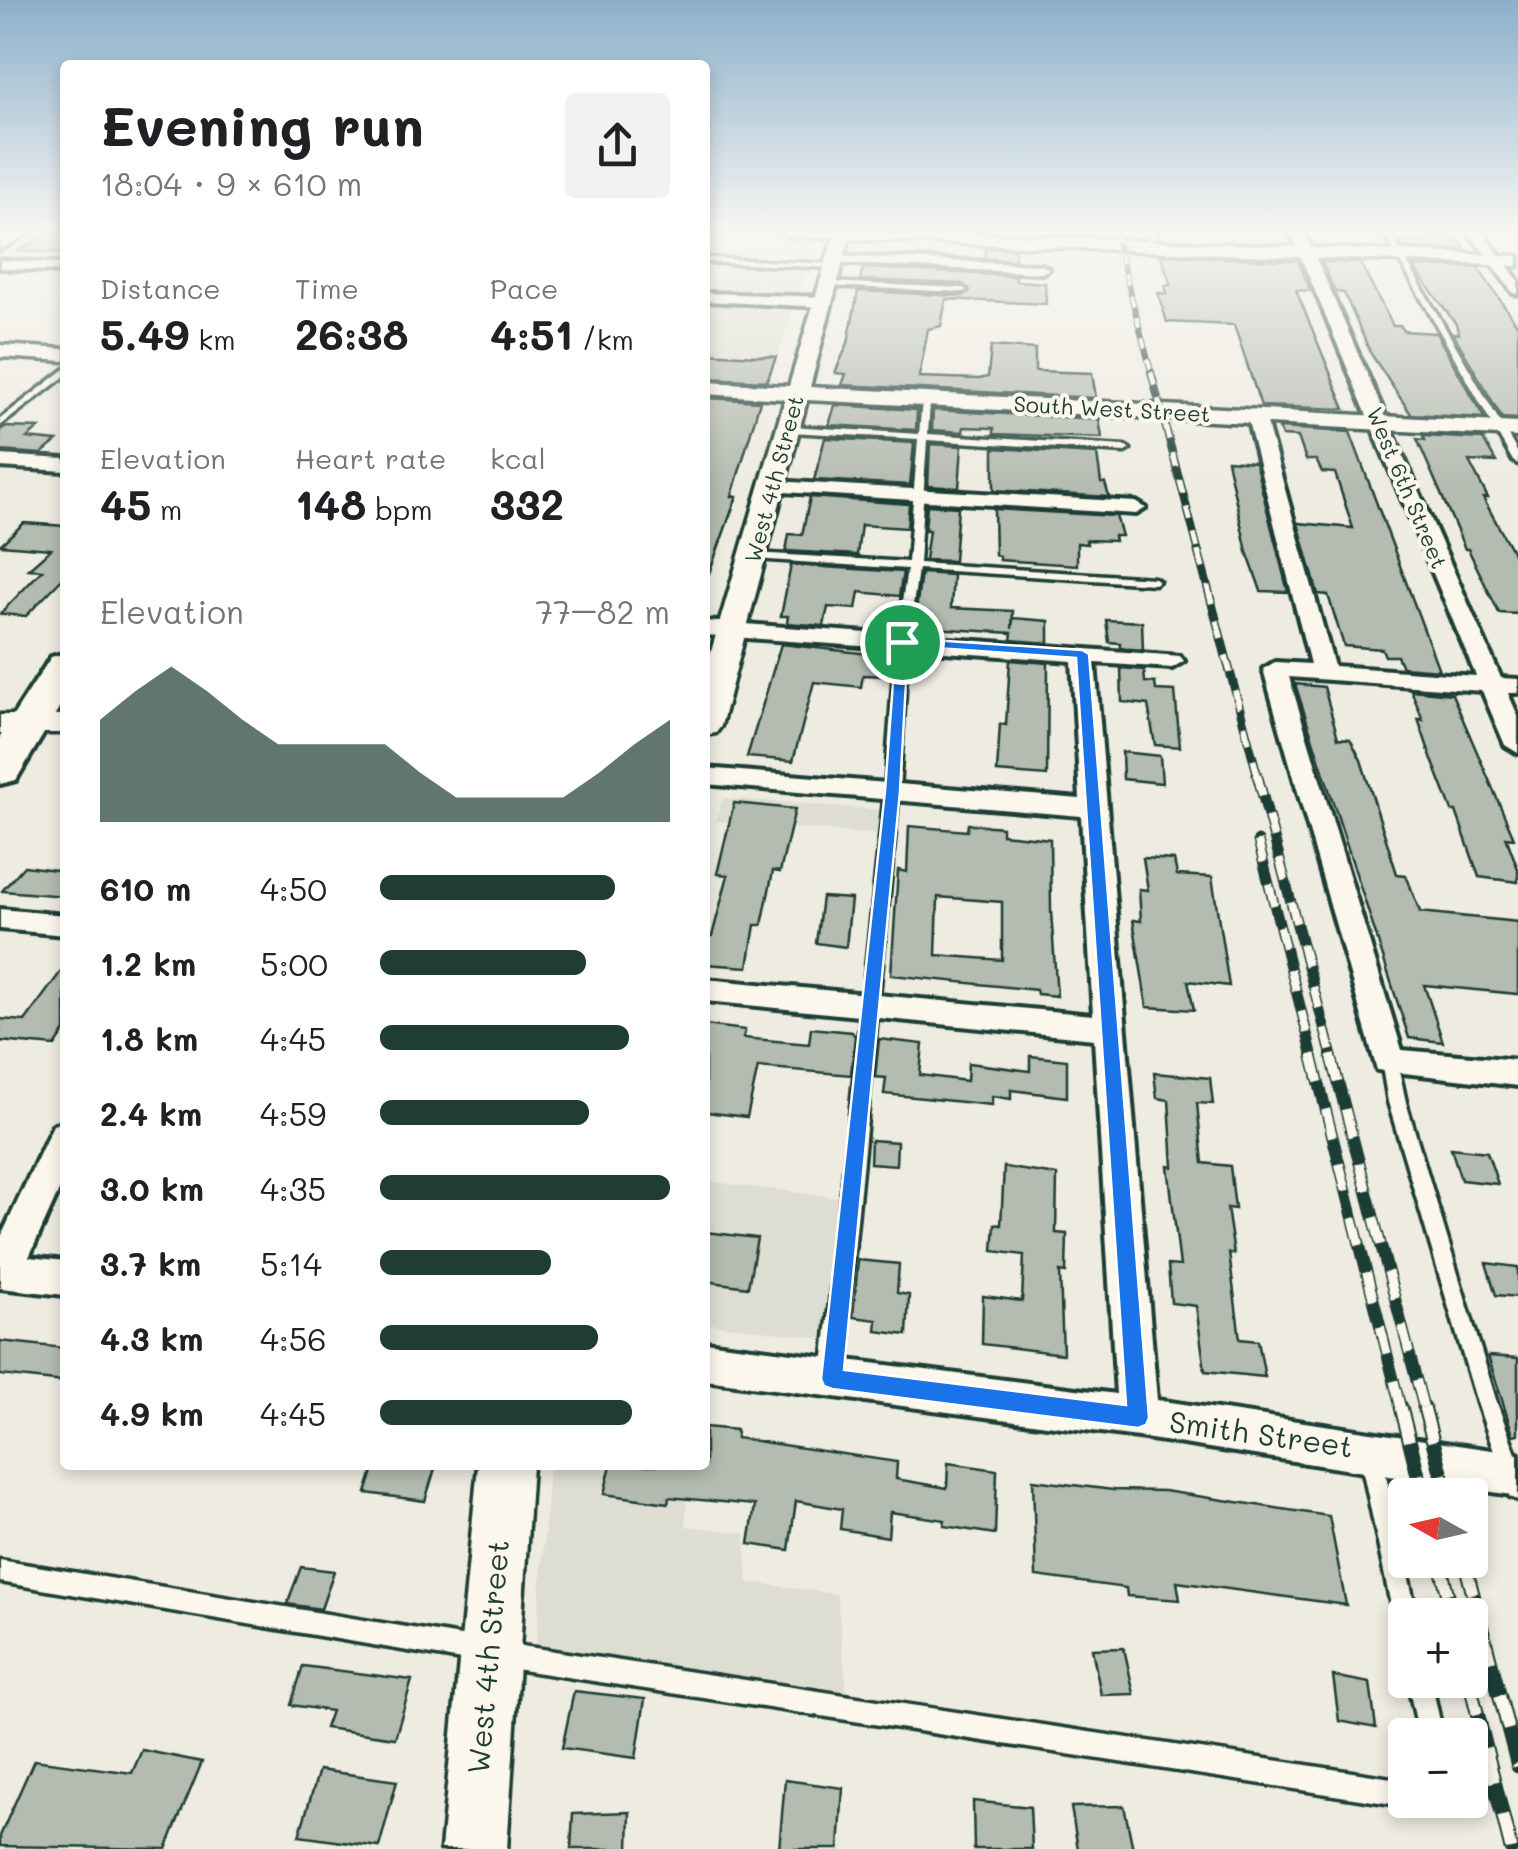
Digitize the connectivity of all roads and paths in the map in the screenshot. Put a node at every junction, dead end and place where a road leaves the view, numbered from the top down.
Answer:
1 (818, 317) edge
2 (1334, 317) edge
3 (1438, 317) edge
4 (0, 351) edge
5 (60, 357) edge
6 (60, 360) edge
7 (710, 388) edge
8 (796, 393) junction
9 (926, 400) junction
10 (1256, 417) junction
11 (0, 422) edge
12 (1379, 423) junction
13 (790, 430) junction
14 (1509, 430) edge
15 (922, 437) junction
16 (1125, 449) dead end
17 (0, 460) edge
18 (1518, 461) edge
19 (60, 465) edge
20 (774, 487) junction
21 (918, 496) junction
22 (1136, 508) dead end
23 (754, 556) junction
24 (913, 566) junction
25 (1154, 581) dead end
26 (710, 628) edge
27 (734, 630) junction
28 (902, 642) junction
29 (1082, 654) junction
30 (1172, 661) dead end
31 (1324, 672) junction
32 (60, 673) edge
33 (1492, 684) junction
34 (1518, 686) edge
35 (710, 709) edge
36 (32, 723) edge
37 (1518, 746) edge
38 (0, 771) edge
39 (710, 776) edge
40 (892, 791) junction
41 (1095, 809) junction
42 (0, 919) edge
43 (60, 925) edge
44 (710, 990) edge
45 (870, 1006) junction
46 (1112, 1029) junction
47 (1390, 1061) junction
48 (1518, 1074) edge
49 (60, 1147) edge
50 (0, 1271) edge
51 (60, 1277) edge
52 (710, 1362) edge
53 (832, 1379) junction
54 (1138, 1418) junction
55 (1369, 1451) junction
56 (505, 1470) edge
57 (1516, 1479) edge
58 (0, 1570) edge
59 (1401, 1598) edge
60 (488, 1653) junction
61 (1388, 1790) edge
62 (474, 1849) edge

1 - 8 street, West 4th Street
2 - 12 street, West 6th Street
3 - 14 lane
4 - 5 street
6 - 11 lane
7 - 8 street, South West Street
8 - 9 street, South West Street
8 - 13 street, West 4th Street
9 - 10 street, South West Street
9 - 15 lane
10 - 12 street, South West Street
10 - 31 street
12 - 14 street, South West Street
12 - 33 street, West 6th Street
13 - 15 lane
13 - 20 street, West 4th Street
14 - 18 lane
15 - 16 lane
15 - 21 lane
17 - 19 street
20 - 21 street
20 - 23 street, West 4th Street
21 - 22 street
21 - 24 lane
23 - 24 lane
23 - 27 street, West 4th Street
24 - 25 lane
24 - 28 lane
26 - 27 street
27 - 28 street
27 - 35 street, West 4th Street
28 - 29 street
28 - 40 lane
29 - 30 street
29 - 41 street
31 - 33 street
31 - 47 street
32 - 36 main road
33 - 34 street
33 - 37 street, West 6th Street
36 - 38 main road
39 - 40 street
40 - 41 street
40 - 45 lane
41 - 46 street
42 - 43 street
44 - 45 street
45 - 46 street
45 - 53 lane
46 - 54 street
47 - 48 street
47 - 57 lane
49 - 50 street
50 - 51 street
52 - 53 street, Smith Street
53 - 54 street, Smith Street
54 - 55 street, Smith Street
55 - 57 street, Smith Street
55 - 59 lane
56 - 60 street, West 4th Street
58 - 60 lane
60 - 61 lane
60 - 62 street, West 4th Street

